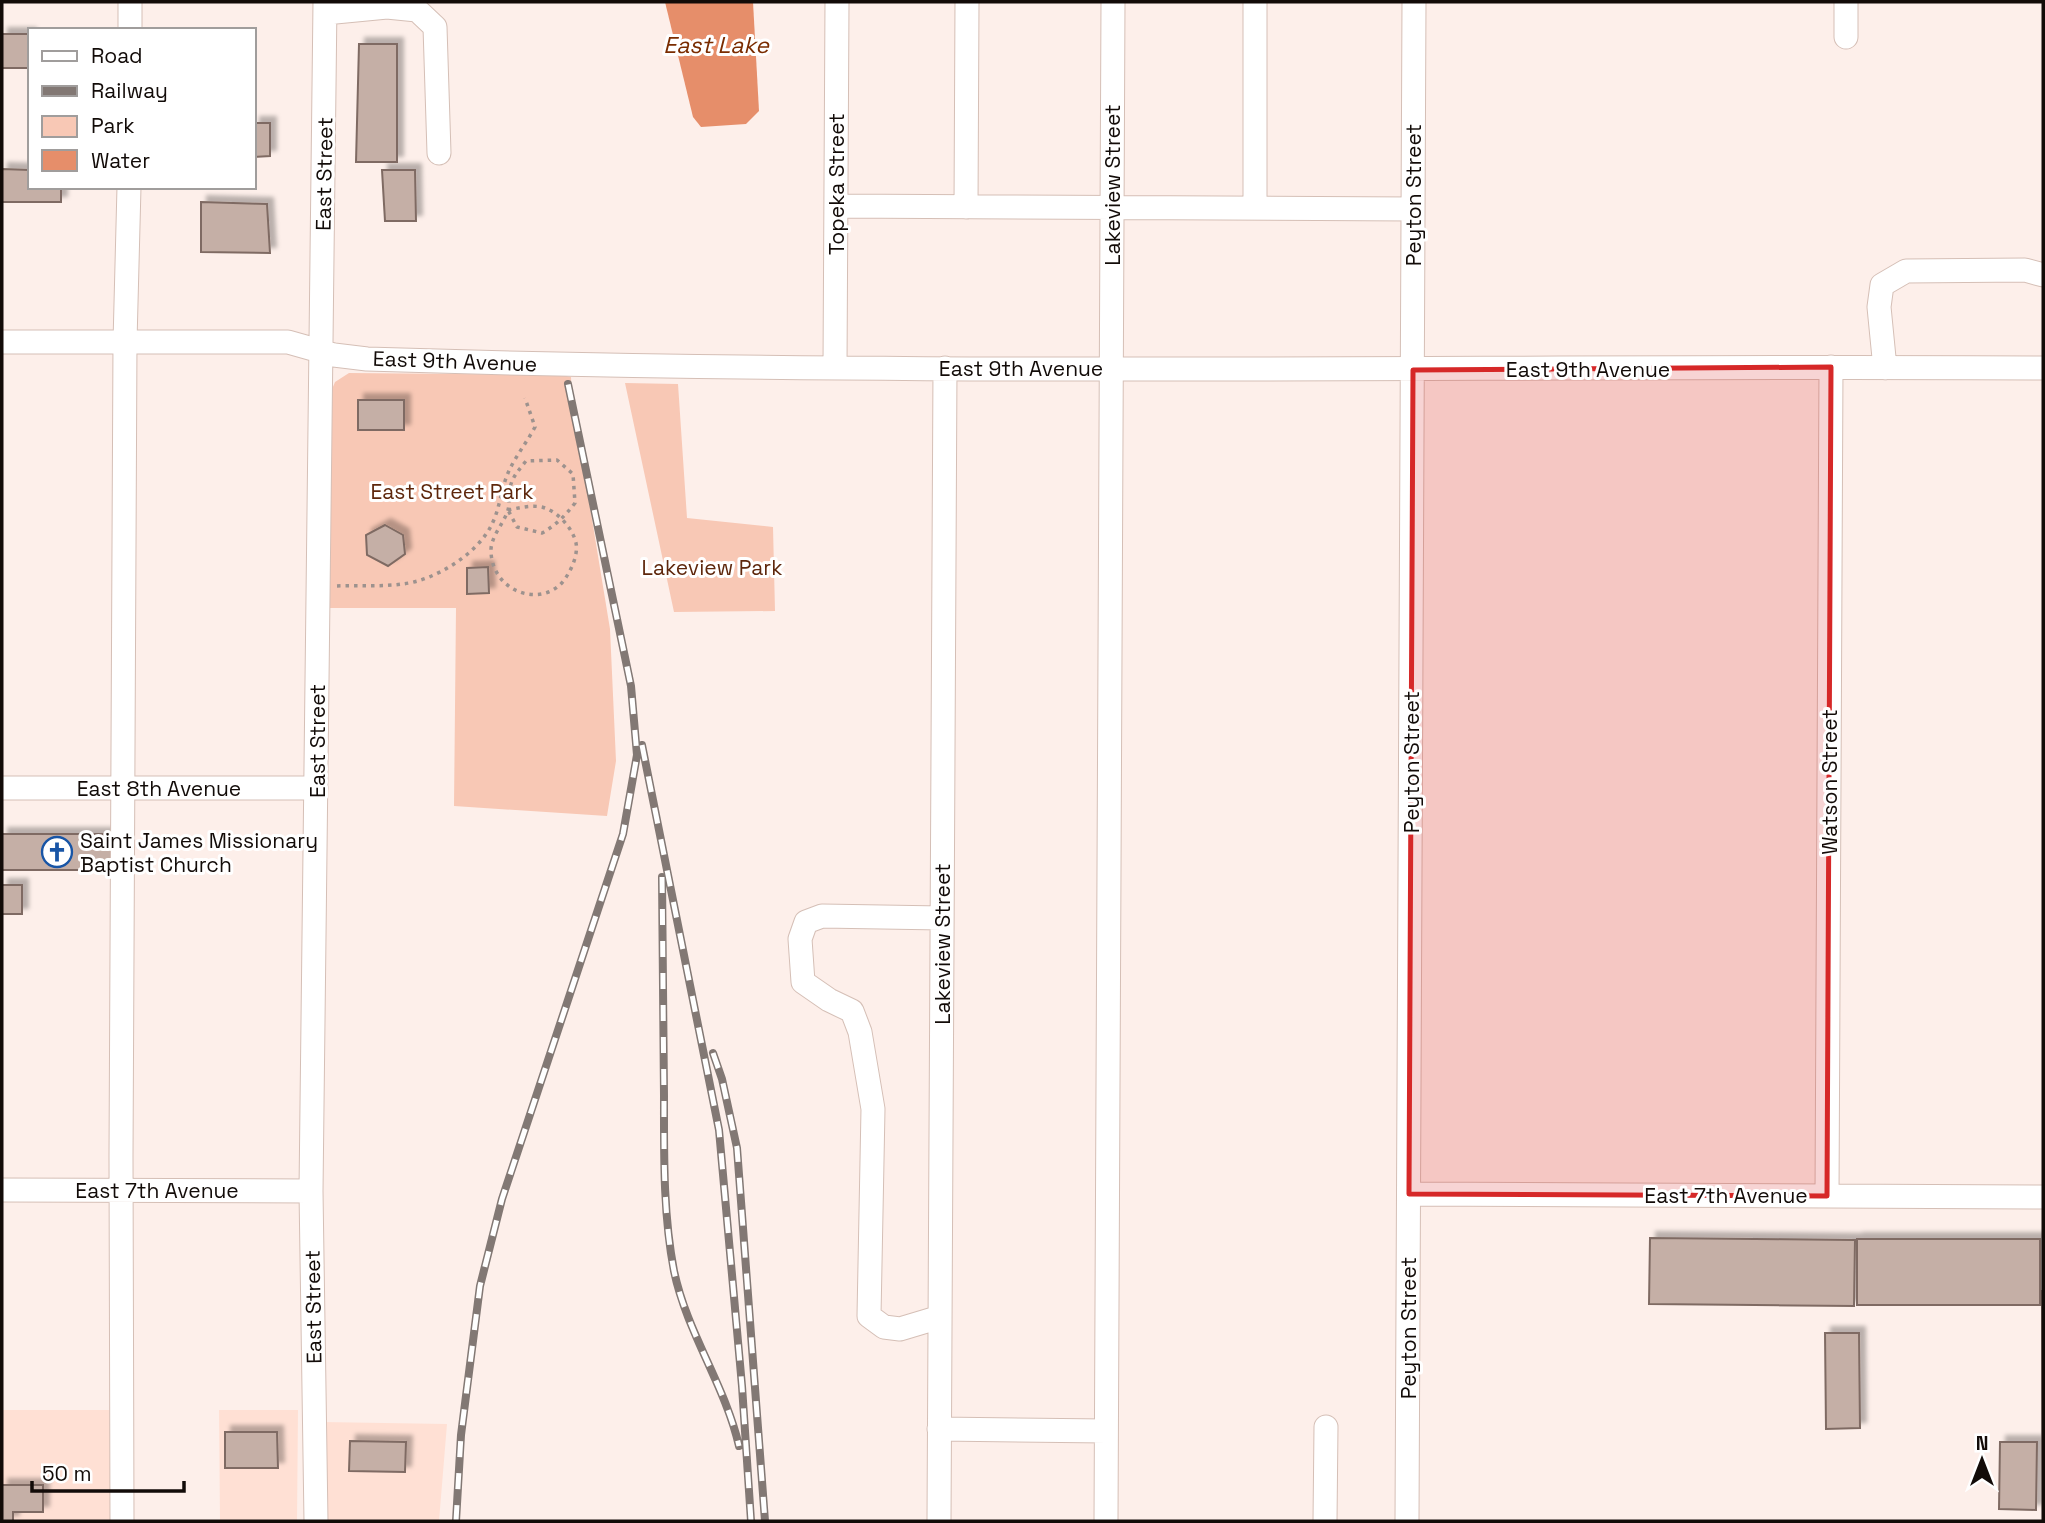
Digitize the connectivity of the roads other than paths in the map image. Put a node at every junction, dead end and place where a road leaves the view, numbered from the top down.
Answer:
1 (130, 2) edge
2 (837, 2) edge
3 (967, 2) edge
4 (1113, 2) edge
5 (1255, 2) edge
6 (1414, 2) edge
7 (1846, 2) edge
8 (325, 7) edge
9 (130, 28) edge
10 (1846, 37) dead end
11 (439, 153) dead end
12 (129, 189) edge
13 (836, 206) junction
14 (966, 206) junction
15 (1112, 207) junction
16 (1255, 208) junction
17 (1413, 209) junction
18 (2043, 275) edge
19 (2, 342) edge
20 (125, 342) junction
21 (322, 351) junction
22 (835, 367) junction
23 (1831, 367) junction
24 (945, 368) junction
25 (1111, 368) junction
26 (1885, 368) junction
27 (2043, 368) edge
28 (1413, 370) junction
29 (2, 788) edge
30 (124, 788) junction
31 (316, 789) junction
32 (942, 918) junction
33 (2, 1190) edge
34 (121, 1190) junction
35 (312, 1191) junction
36 (1409, 1194) junction
37 (1827, 1196) junction
38 (2043, 1197) edge
39 (940, 1317) junction
40 (1326, 1427) dead end
41 (939, 1429) junction
42 (1106, 1431) junction
43 (122, 1521) edge
44 (316, 1521) edge
45 (939, 1521) edge
46 (1106, 1521) edge
47 (1325, 1521) edge
48 (1407, 1521) edge

1 - 9 street
2 - 13 street, Topeka Street
3 - 14 street
4 - 15 street, Lakeview Street
5 - 16 street
6 - 17 street, Peyton Street
7 - 10 street
8 - 11 street
8 - 21 street, East Street
12 - 20 street
13 - 14 street
13 - 22 street, Topeka Street
14 - 15 street
15 - 16 street
15 - 25 street, Lakeview Street
16 - 17 street
17 - 28 street, Peyton Street
18 - 26 street
19 - 20 street, East 9th Avenue
20 - 21 street, East 9th Avenue
20 - 30 street
21 - 22 street, East 9th Avenue
21 - 31 street, East Street
22 - 24 street, East 9th Avenue
23 - 26 street, East 9th Avenue
23 - 28 street, East 9th Avenue
23 - 37 street, Watson Street
24 - 25 street, East 9th Avenue
24 - 32 street, Lakeview Street
25 - 28 street, East 9th Avenue
25 - 42 street, Lakeview Street
26 - 27 street, East 9th Avenue
28 - 36 street, Peyton Street
29 - 30 street, East 8th Avenue
30 - 31 street, East 8th Avenue
30 - 34 street
31 - 35 street, East Street
32 - 39 street, Lakeview Street
32 - 39 street
33 - 34 street, East 7th Avenue
34 - 35 street, East 7th Avenue
34 - 43 street
35 - 44 street, East Street
36 - 37 street, East 7th Avenue
36 - 48 street, Peyton Street
37 - 38 street, East 7th Avenue
39 - 41 street, Lakeview Street
40 - 47 street
41 - 42 street
41 - 45 street, Lakeview Street
42 - 46 street, Lakeview Street

